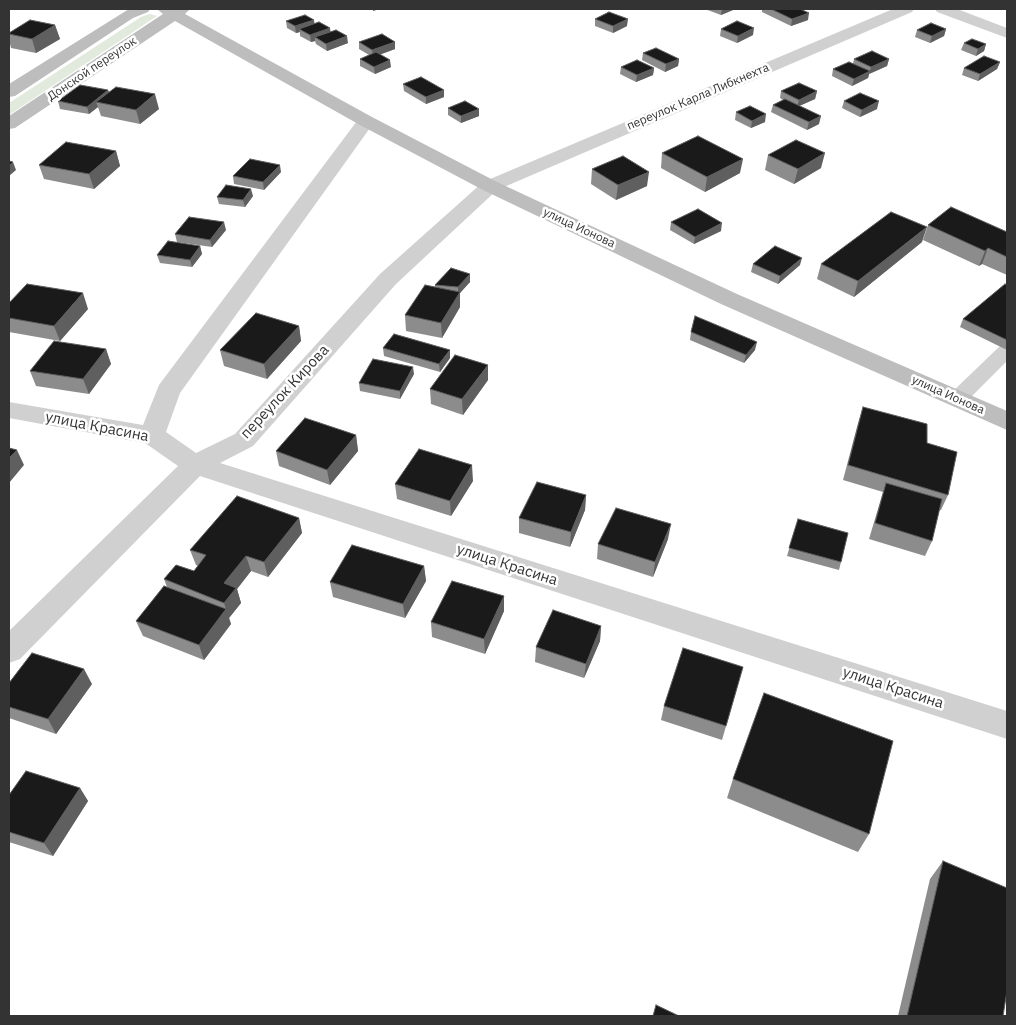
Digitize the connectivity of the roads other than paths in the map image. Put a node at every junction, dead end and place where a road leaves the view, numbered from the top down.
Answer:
1 (142, 9) edge
2 (906, 9) edge
3 (943, 9) edge
4 (174, 11) edge
5 (1007, 33) edge
6 (9, 92) edge
7 (366, 121) junction
8 (9, 124) edge
9 (490, 186) junction
10 (1007, 350) edge
11 (956, 399) junction
12 (9, 410) edge
13 (1007, 421) edge
14 (152, 436) junction
15 (195, 465) junction
16 (9, 650) edge
17 (1007, 725) edge

1 - 6 main road, Донской переулок
2 - 9 street, переулок Карла Либкнехта
3 - 5 street
4 - 7 main road, улица Ионова
4 - 8 main road, Донской переулок
7 - 9 main road, улица Ионова
7 - 14 street
9 - 11 main road, улица Ионова
9 - 15 street, переулок Кирова
10 - 11 lane
11 - 13 main road, улица Ионова
12 - 14 street, улица Красина
14 - 15 street, улица Красина
15 - 16 street, переулок Кирова
15 - 17 street, улица Красина

